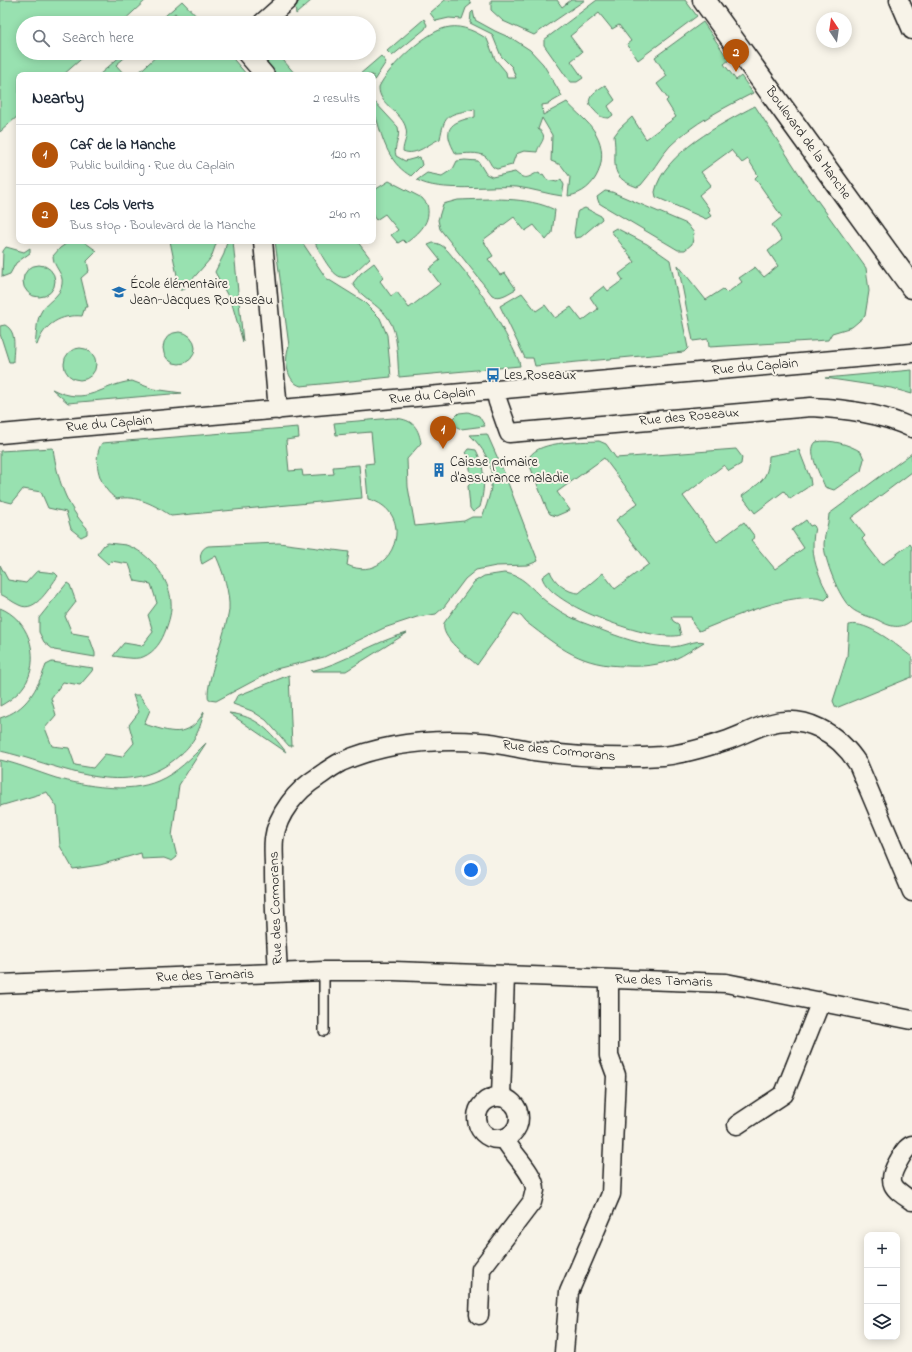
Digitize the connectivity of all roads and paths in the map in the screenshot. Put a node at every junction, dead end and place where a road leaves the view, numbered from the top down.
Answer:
1 (288, 0) edge
2 (704, 0) edge
3 (899, 0) edge
4 (270, 16) edge
5 (912, 30) edge
6 (252, 60) edge
7 (262, 72) edge
8 (263, 244) edge
9 (912, 287) edge
10 (912, 353) edge
11 (495, 390) junction
12 (278, 410) junction
13 (912, 428) edge
14 (0, 434) edge
15 (912, 892) edge
16 (324, 971) junction
17 (278, 973) junction
18 (505, 976) junction
19 (609, 980) junction
20 (0, 984) edge
21 (821, 1001) junction
22 (912, 1020) edge
23 (324, 1031) dead end
24 (501, 1098) junction
25 (737, 1125) dead end
26 (504, 1138) junction
27 (912, 1145) edge
28 (912, 1201) edge
29 (479, 1315) dead end
30 (564, 1352) edge

1 - 4 street
2 - 9 main road, Boulevard de la Manche
3 - 5 street
6 - 7 street
8 - 12 street
10 - 11 street, Rue du Caplain
11 - 12 street, Rue du Caplain
11 - 13 street, Rue des Roseaux
12 - 14 street, Rue du Caplain
15 - 17 street, Rue des Cormorans
16 - 17 street, Rue des Tamaris
16 - 18 street, Rue des Tamaris
16 - 23 lane
17 - 20 street, Rue des Tamaris
18 - 19 street, Rue des Tamaris
18 - 24 street
19 - 21 street, Rue des Tamaris
19 - 30 street
21 - 22 street, Rue des Tamaris
21 - 25 street
24 - 26 street
24 - 26 street
26 - 29 street
27 - 28 street

